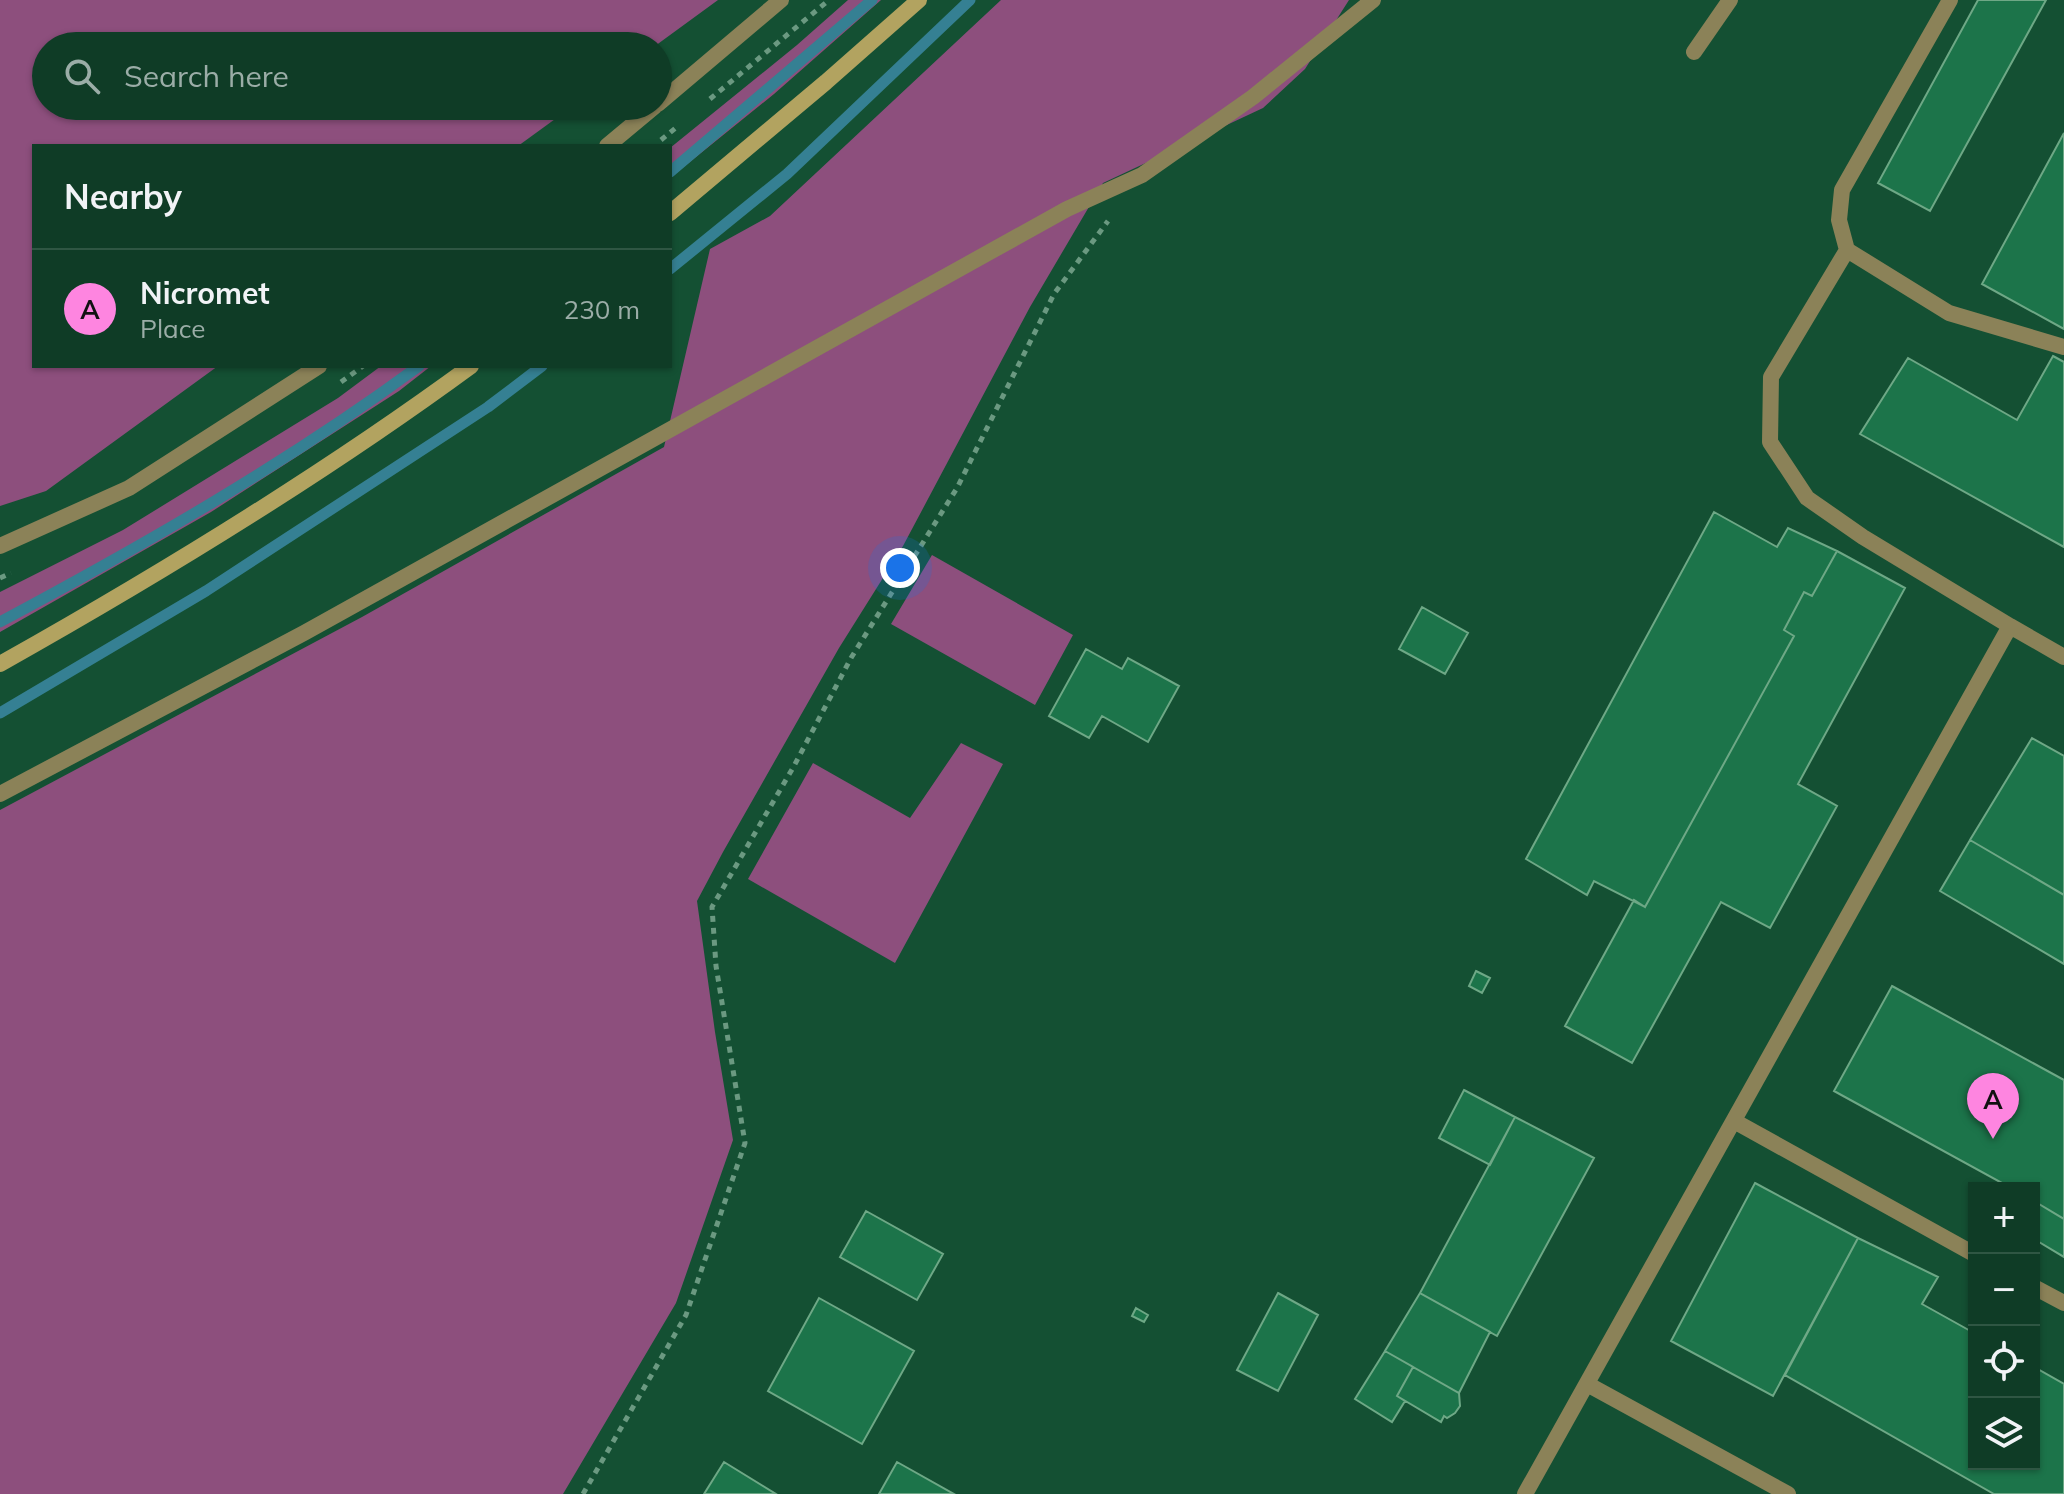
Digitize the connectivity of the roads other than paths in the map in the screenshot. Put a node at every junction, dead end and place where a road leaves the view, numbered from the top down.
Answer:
1 (781, 0) edge
2 (919, 0) edge
3 (1373, 0) edge
4 (1730, 0) edge
5 (1950, 0) edge
6 (1694, 52) dead end
7 (672, 92) edge
8 (639, 120) edge
9 (609, 144) edge
10 (672, 211) edge
11 (1847, 250) junction
12 (2064, 347) edge
13 (316, 368) edge
14 (468, 368) edge
15 (0, 546) edge
16 (2010, 626) junction
17 (2064, 657) edge
18 (0, 664) edge
19 (0, 794) edge
20 (1734, 1121) junction
21 (1968, 1251) edge
22 (2040, 1290) edge
23 (2064, 1303) edge
24 (1587, 1384) junction
25 (1525, 1494) edge
26 (1788, 1494) edge

1 - 7 lane
2 - 10 main road
3 - 19 lane
4 - 6 lane
5 - 11 lane
8 - 9 lane
11 - 12 lane
11 - 16 lane
13 - 15 lane
14 - 18 main road
16 - 17 lane
16 - 20 lane
20 - 21 lane
20 - 24 lane
22 - 23 lane
24 - 25 lane
24 - 26 lane

